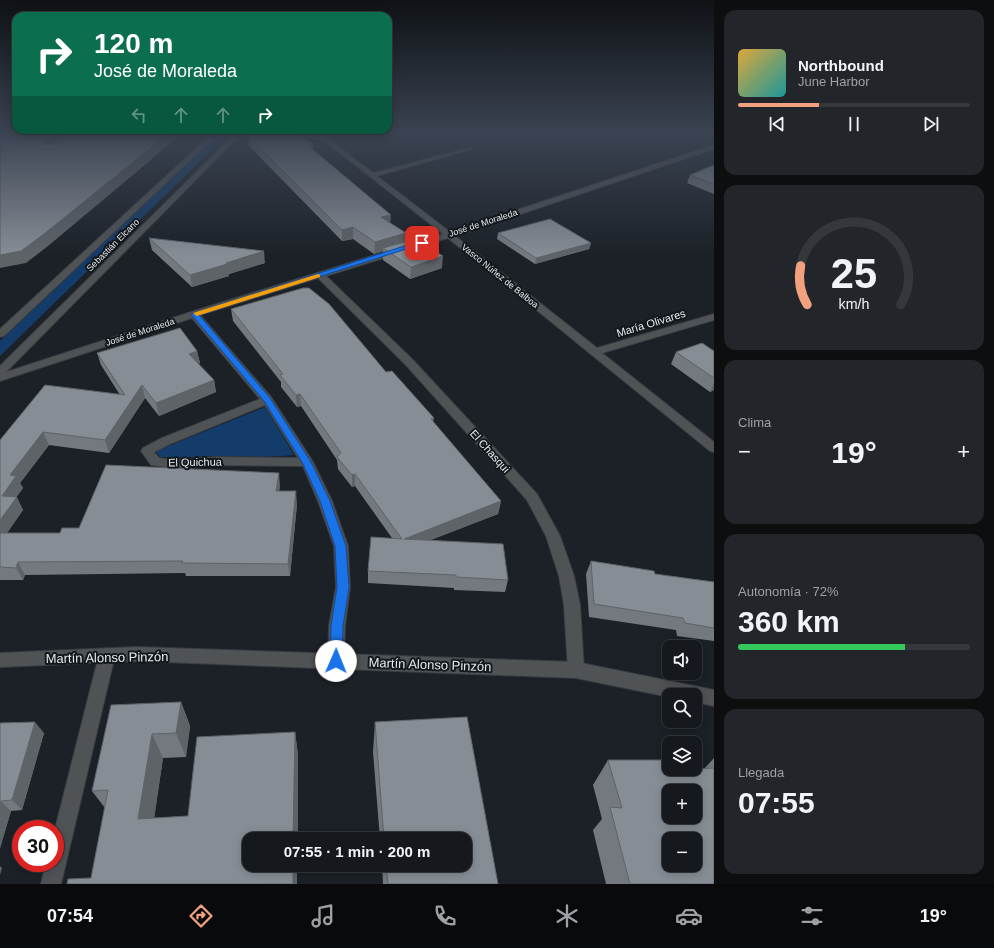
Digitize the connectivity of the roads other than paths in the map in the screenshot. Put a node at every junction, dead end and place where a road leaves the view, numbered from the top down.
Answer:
1 (173, 173) edge
2 (199, 173) edge
3 (378, 173) edge
4 (639, 173) edge
5 (372, 175) joint
6 (449, 235) junction
7 (320, 276) junction
8 (194, 314) junction
9 (714, 316) edge
10 (0, 334) edge
11 (595, 352) junction
12 (0, 372) edge
13 (0, 378) edge
14 (267, 400) junction
15 (714, 448) edge
16 (307, 462) junction
17 (107, 655) junction
18 (0, 660) edge
19 (336, 661) junction
20 (576, 670) junction
21 (714, 698) edge
22 (51, 884) edge

1 - 10 street, Sebastián Elcano
2 - 12 street, Sebastián Elcano
3 - 5 street
4 - 6 street, José de Moraleda
5 - 6 street, Vasco Núñez de Balboa
6 - 7 street, José de Moraleda
6 - 11 street, Vasco Núñez de Balboa
7 - 8 street, José de Moraleda
7 - 20 street, El Chasqui
8 - 13 street, José de Moraleda
8 - 14 street
9 - 11 street, María Olivares
11 - 15 street, Vasco Núñez de Balboa
14 - 16 street
14 - 16 street, El Quichua
16 - 19 street
17 - 18 street, Martín Alonso Pinzón
17 - 19 street, Martín Alonso Pinzón
17 - 22 street
19 - 20 street, Martín Alonso Pinzón
20 - 21 street, Martín Alonso Pinzón

